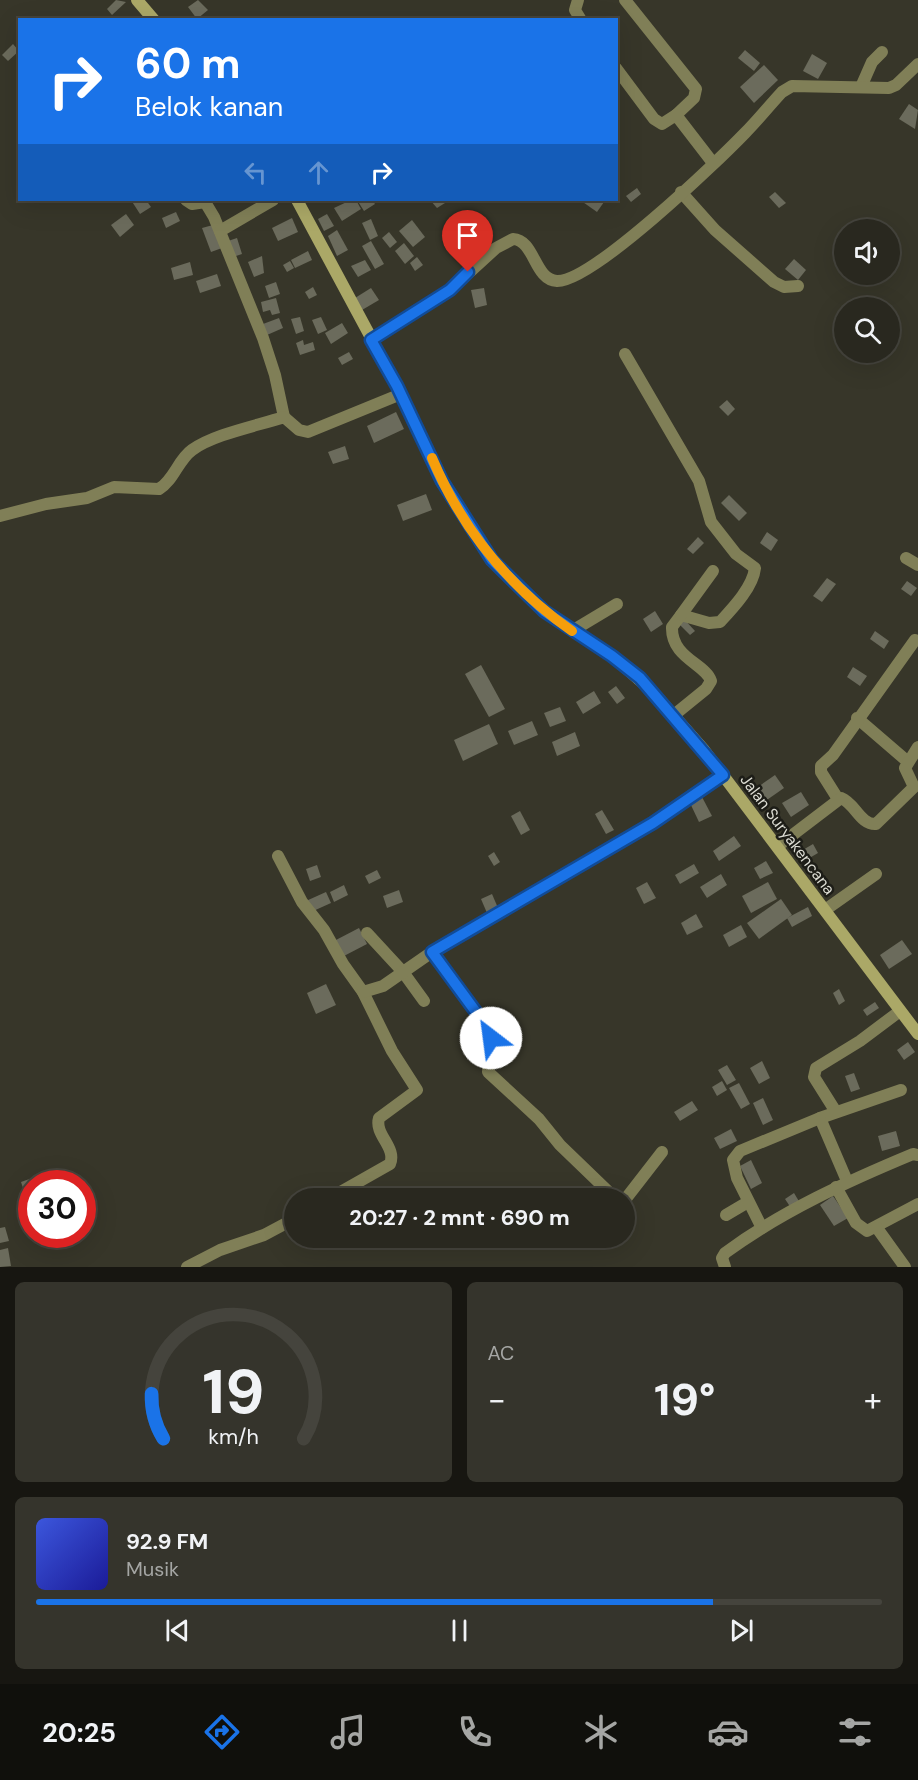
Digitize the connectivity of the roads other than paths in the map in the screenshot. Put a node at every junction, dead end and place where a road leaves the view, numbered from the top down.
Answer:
1 (137, 0) edge
2 (578, 0) edge
3 (625, 0) edge
4 (152, 18) edge
5 (580, 18) edge
6 (882, 52) dead end
7 (918, 64) edge
8 (618, 71) edge
9 (861, 87) junction
10 (676, 115) junction
11 (713, 163) junction
12 (681, 192) junction
13 (201, 201) edge
14 (271, 201) edge
15 (298, 201) edge
16 (220, 231) junction
17 (798, 286) dead end
18 (371, 340) junction
19 (625, 354) dead end
20 (401, 394) junction
21 (284, 417) junction
22 (0, 516) edge
23 (906, 558) dead end
24 (918, 565) edge
25 (713, 571) dead end
26 (617, 604) dead end
27 (681, 615) junction
28 (572, 631) junction
29 (915, 640) dead end
30 (674, 715) junction
31 (857, 718) junction
32 (918, 747) edge
33 (907, 761) junction
34 (723, 775) junction
35 (838, 799) junction
36 (778, 846) junction
37 (278, 856) dead end
38 (876, 874) dead end
39 (825, 910) junction
40 (367, 933) dead end
41 (432, 952) junction
42 (403, 972) junction
43 (363, 992) junction
44 (424, 1000) dead end
45 (900, 1011) junction
46 (918, 1034) edge
47 (901, 1090) dead end
48 (836, 1112) junction
49 (820, 1118) junction
50 (662, 1152) dead end
51 (918, 1155) edge
52 (842, 1184) junction
53 (348, 1188) edge
54 (605, 1188) edge
55 (634, 1188) edge
56 (748, 1202) junction
57 (918, 1204) edge
58 (726, 1215) dead end
59 (284, 1224) edge
60 (877, 1227) junction
61 (762, 1228) junction
62 (187, 1267) edge
63 (725, 1267) edge
64 (905, 1267) edge

1 - 4 street
2 - 5 street
3 - 10 street
6 - 9 street
7 - 9 street
8 - 10 street
9 - 11 street
10 - 11 street
11 - 12 street
12 - 17 street
12 - 18 street
13 - 16 street
14 - 16 street
15 - 18 street, Jalan Suryakencana
16 - 21 street
18 - 20 street, Jalan Suryakencana
19 - 27 street
20 - 21 street
20 - 28 street, Jalan Suryakencana
21 - 22 street
23 - 24 street
25 - 27 street
26 - 28 street
27 - 30 street
28 - 30 street, Jalan Suryakencana
29 - 31 street
30 - 34 street, Jalan Suryakencana
31 - 33 street
31 - 35 street
32 - 33 street
33 - 35 street
34 - 36 street, Jalan Suryakencana
34 - 41 street
35 - 36 street
36 - 39 street, Jalan Suryakencana
37 - 43 street
38 - 39 street
39 - 45 street, Jalan Suryakencana
40 - 42 street
41 - 42 street
41 - 54 street
42 - 43 street
42 - 44 street
43 - 53 street
45 - 46 street, Jalan Suryakencana
45 - 48 street
47 - 48 street
48 - 49 street
49 - 52 street
49 - 56 street
50 - 55 street
51 - 52 street
52 - 60 street
52 - 61 street
56 - 58 street
56 - 61 street
57 - 60 street
59 - 62 street
60 - 64 street
61 - 63 street

